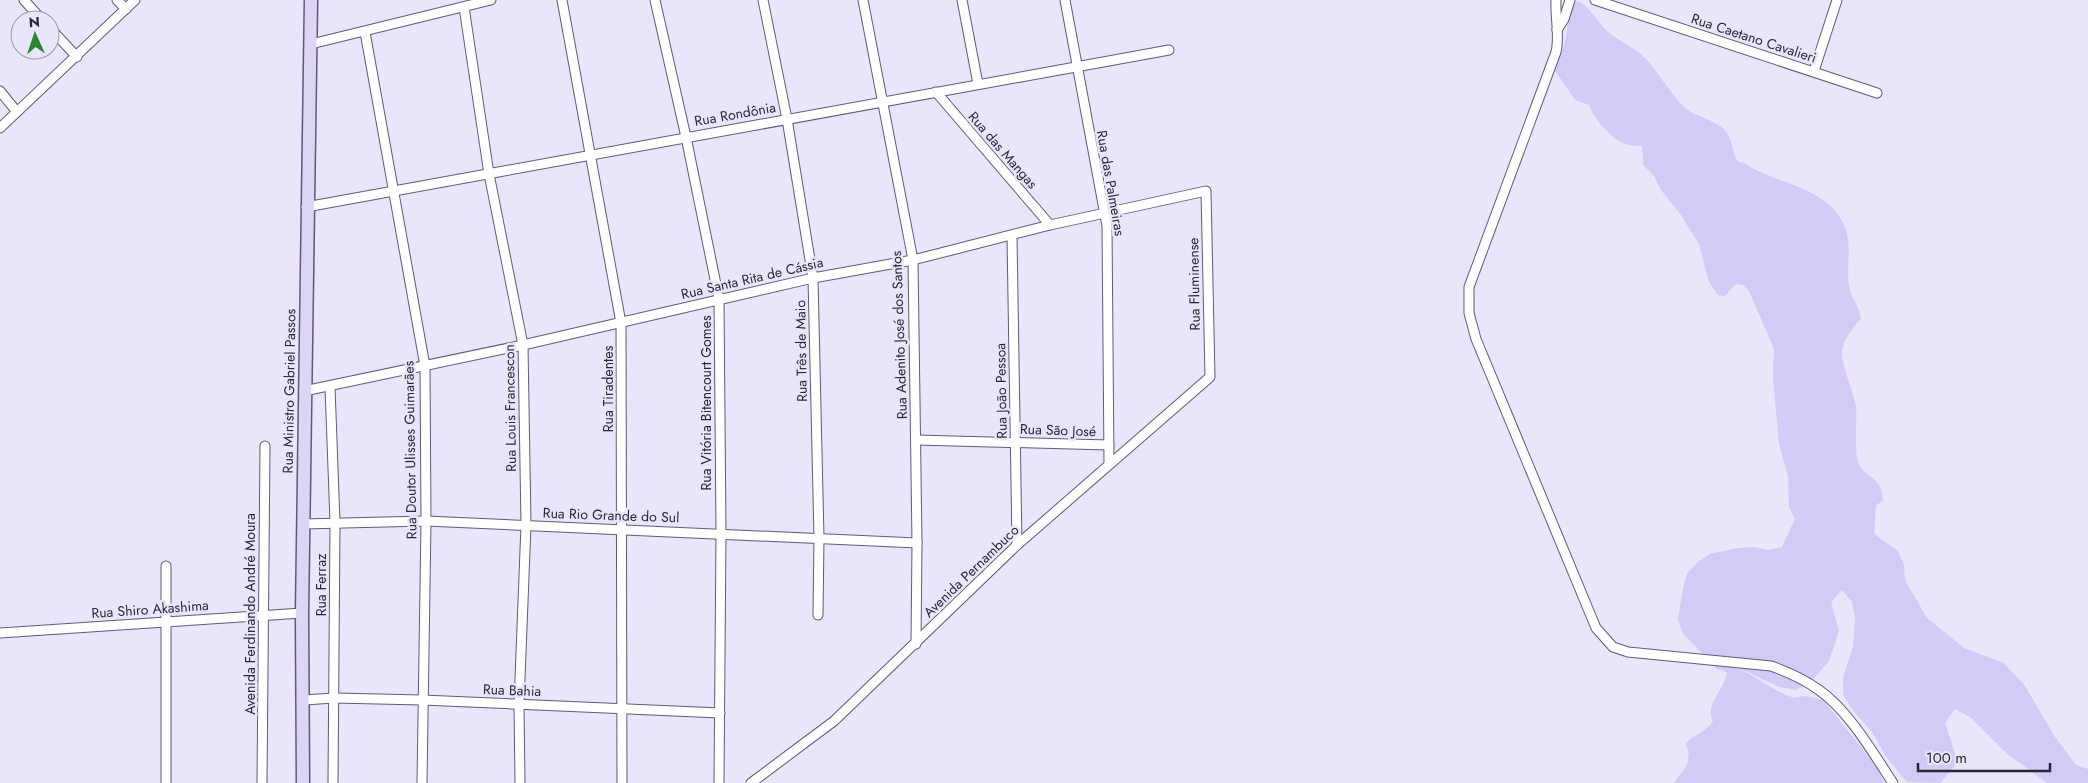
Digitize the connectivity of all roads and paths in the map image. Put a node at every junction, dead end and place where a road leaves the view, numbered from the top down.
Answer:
1 (24, 0) edge
2 (117, 0) edge
3 (136, 0) edge
4 (310, 0) edge
5 (491, 0) edge
6 (562, 0) edge
7 (656, 0) edge
8 (763, 0) edge
9 (863, 0) edge
10 (962, 0) edge
11 (1065, 0) edge
12 (1556, 0) edge
13 (1570, 0) edge
14 (1595, 0) edge
15 (1836, 0) edge
16 (450, 5) edge
17 (464, 7) junction
18 (126, 9) junction
19 (33, 10) edge
20 (1557, 30) junction
21 (365, 32) junction
22 (60, 39) edge
23 (311, 44) junction
24 (1169, 50) dead end
25 (77, 57) junction
26 (1076, 66) junction
27 (1814, 71) junction
28 (978, 84) junction
29 (0, 92) edge
30 (936, 92) junction
31 (1877, 93) dead end
32 (882, 102) junction
33 (17, 112) junction
34 (787, 119) junction
35 (0, 128) edge
36 (686, 137) junction
37 (590, 155) junction
38 (489, 174) junction
39 (393, 191) junction
40 (1206, 191) joint
41 (306, 207) junction
42 (1103, 214) junction
43 (1050, 225) junction
44 (1012, 236) junction
45 (913, 260) junction
46 (813, 278) junction
47 (718, 299) junction
48 (621, 324) junction
49 (523, 345) junction
50 (425, 366) junction
51 (1210, 377) joint
52 (330, 387) junction
53 (304, 391) junction
54 (916, 440) junction
55 (1016, 442) junction
56 (1109, 445) junction
57 (265, 446) dead end
58 (1109, 463) junction
59 (426, 521) junction
60 (335, 522) junction
61 (303, 524) junction
62 (526, 525) junction
63 (622, 528) junction
64 (720, 533) junction
65 (820, 538) junction
66 (917, 543) junction
67 (1017, 545) junction
68 (166, 566) dead end
69 (302, 613) junction
70 (263, 615) junction
71 (818, 615) dead end
72 (166, 621) junction
73 (0, 632) edge
74 (916, 644) junction
75 (334, 698) junction
76 (304, 700) junction
77 (422, 700) junction
78 (519, 704) junction
79 (622, 707) junction
80 (720, 713) junction
81 (166, 783) edge
82 (262, 783) edge
83 (303, 783) edge
84 (333, 783) edge
85 (422, 783) edge
86 (520, 783) edge
87 (622, 783) edge
88 (719, 783) edge
89 (750, 783) edge
90 (1893, 783) edge

1 - 19 street
2 - 18 street
3 - 18 street
4 - 23 main road, Rua Ministro Gabriel Passos
5 - 17 street
6 - 37 street, Rua Tiradentes
7 - 36 street, Rua Vitória Bitencourt Gomes
8 - 34 street, Rua Três de Maio
9 - 32 street, Rua Adenito José dos Santos
10 - 28 street
11 - 26 street, Rua das Palmeiras
12 - 20 street
13 - 20 street
14 - 27 street, Rua Caetano Cavalieri
15 - 27 street
16 - 17 street
16 - 21 street
17 - 38 street, Rua Louis Francescon
18 - 25 street
20 - 90 street
21 - 23 street
21 - 39 street, Rua Doutor Ulisses Guimarães
22 - 25 street
23 - 41 main road, Rua Ministro Gabriel Passos
24 - 26 street, Rua Rondônia
25 - 33 street
26 - 28 street, Rua Rondônia
26 - 42 street, Rua das Palmeiras
27 - 31 street, Rua Caetano Cavalieri
28 - 30 street, Rua Rondônia
29 - 33 street
30 - 32 street, Rua Rondônia
30 - 43 street, Rua das Mangas
32 - 34 street, Rua Rondônia
32 - 45 street, Rua Adenito José dos Santos
33 - 35 street
34 - 36 street, Rua Rondônia
34 - 46 street, Rua Três de Maio
36 - 37 street, Rua Rondônia
36 - 47 street, Rua Vitória Bitencourt Gomes
37 - 38 street, Rua Rondônia
37 - 48 street, Rua Tiradentes
38 - 39 street, Rua Rondônia
38 - 49 street, Rua Louis Francescon
39 - 41 street, Rua Rondônia
39 - 50 street, Rua Doutor Ulisses Guimarães
40 - 42 street, Rua Santa Rita de Cássia
40 - 51 street, Rua Fluminense
41 - 53 main road, Rua Ministro Gabriel Passos
42 - 43 street, Rua Santa Rita de Cássia
42 - 56 street, Rua das Palmeiras
43 - 44 street, Rua Santa Rita de Cássia
44 - 45 street, Rua Santa Rita de Cássia
44 - 55 street, Rua João Pessoa
45 - 46 street, Rua Santa Rita de Cássia
45 - 54 street, Rua Adenito José dos Santos
46 - 47 street, Rua Santa Rita de Cássia
46 - 65 street, Rua Três de Maio
47 - 48 street, Rua Santa Rita de Cássia
47 - 64 street, Rua Vitória Bitencourt Gomes
48 - 49 street, Rua Santa Rita de Cássia
48 - 63 street, Rua Tiradentes
49 - 50 street, Rua Santa Rita de Cássia
49 - 62 street, Rua Louis Francescon
50 - 52 street, Rua Santa Rita de Cássia
50 - 59 street, Rua Doutor Ulisses Guimarães
51 - 58 street, Avenida Pernambuco
52 - 53 street, Rua Santa Rita de Cássia
52 - 60 street, Rua Ferraz
53 - 61 main road, Rua Ministro Gabriel Passos
54 - 55 street, Rua São José
54 - 66 street, Rua Adenito José dos Santos
55 - 56 street, Rua São José
55 - 67 street, Rua João Pessoa
56 - 58 street, Rua das Palmeiras
57 - 70 street, Avenida Ferdinando André Moura
58 - 67 street, Avenida Pernambuco
59 - 60 street, Rua Rio Grande do Sul
59 - 62 street, Rua Rio Grande do Sul
59 - 77 street, Rua Doutor Ulisses Guimarães
60 - 61 street, Rua Rio Grande do Sul
60 - 75 street, Rua Ferraz
61 - 69 main road, Rua Ministro Gabriel Passos
62 - 63 street, Rua Rio Grande do Sul
62 - 78 street, Rua Louis Francescon
63 - 64 street, Rua Rio Grande do Sul
63 - 79 street, Rua Tiradentes
64 - 65 street, Rua Rio Grande do Sul
64 - 80 street, Rua Vitória Bitencourt Gomes
65 - 66 street, Rua Rio Grande do Sul
65 - 71 street, Rua Três de Maio
66 - 74 street, Rua Adenito José dos Santos
67 - 74 street, Avenida Pernambuco
68 - 72 street
69 - 70 street, Rua Shiro Akashima
69 - 76 main road, Rua Ministro Gabriel Passos
70 - 72 street, Rua Shiro Akashima
70 - 82 street, Avenida Ferdinando André Moura
72 - 73 street, Rua Shiro Akashima
72 - 81 street
74 - 89 street, Avenida Pernambuco
75 - 76 street, Rua Bahia
75 - 77 street, Rua Bahia
75 - 84 street, Rua Ferraz
76 - 83 main road, Rua Ministro Gabriel Passos
77 - 78 street, Rua Bahia
77 - 85 street, Rua Doutor Ulisses Guimarães
78 - 79 street, Rua Bahia
78 - 86 street, Rua Louis Francescon
79 - 80 street, Rua Bahia
79 - 87 street, Rua Tiradentes
80 - 88 street, Rua Vitória Bitencourt Gomes

